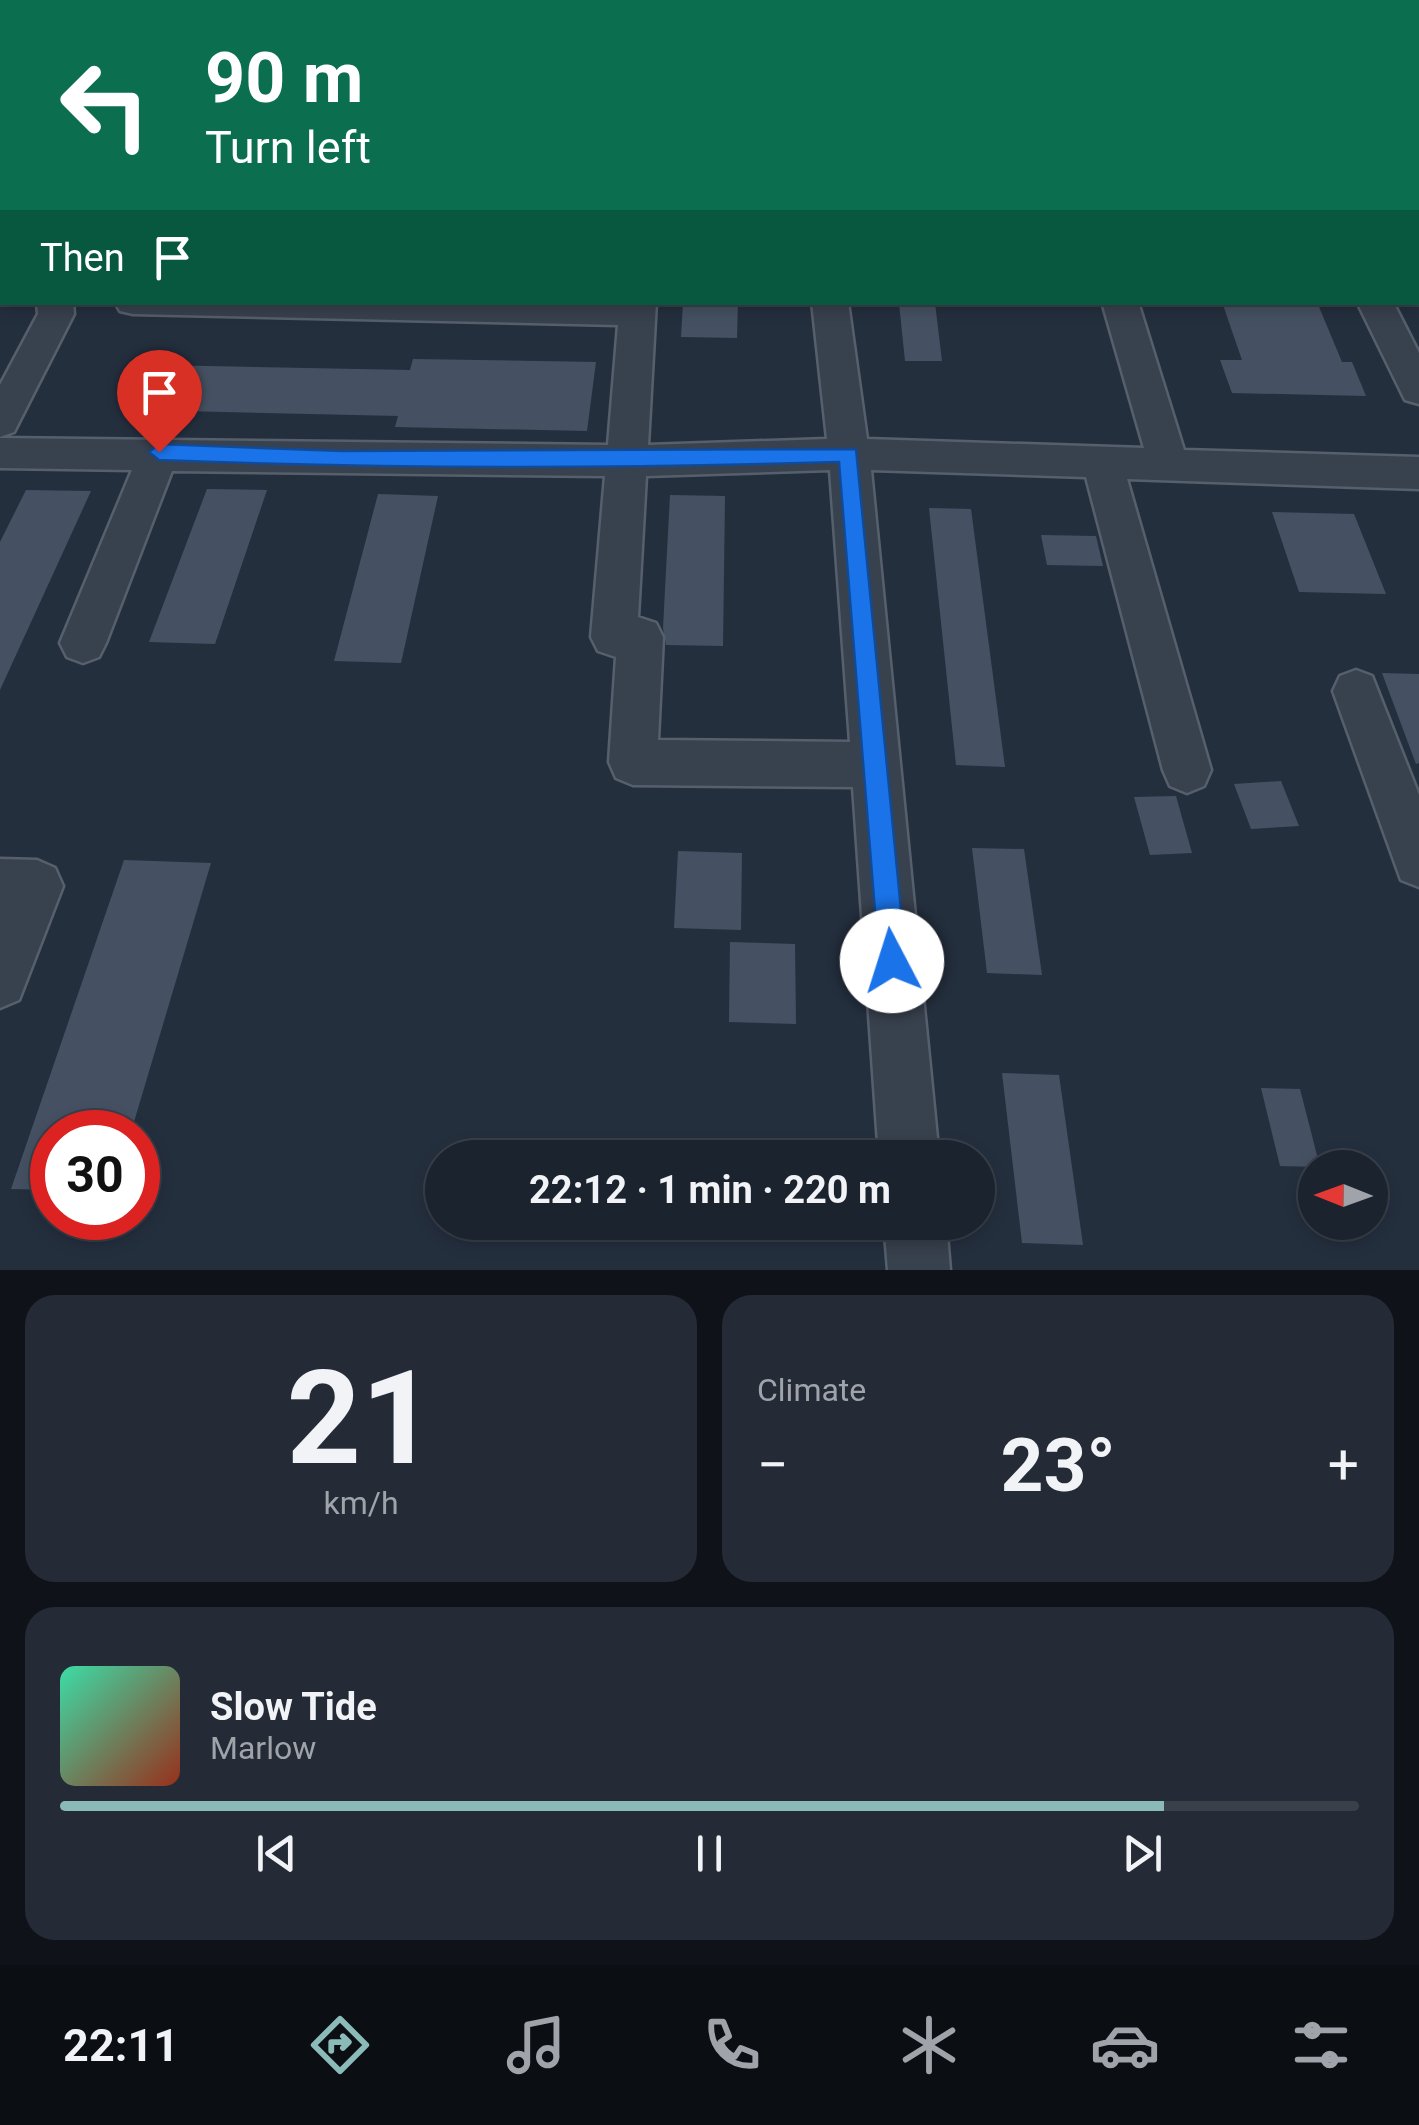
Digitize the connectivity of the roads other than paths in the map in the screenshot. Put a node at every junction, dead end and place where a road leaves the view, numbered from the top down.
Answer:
1 (55, 305) edge
2 (456, 305) edge
3 (830, 305) edge
4 (1121, 305) edge
5 (1377, 305) edge
6 (638, 308) edge
7 (1419, 390) edge
8 (0, 422) edge
9 (0, 452) edge
10 (159, 452) junction
11 (849, 454) junction
12 (628, 460) junction
13 (1102, 460) junction
14 (1168, 462) junction
15 (1419, 473) edge
16 (83, 644) dead end
17 (1356, 691) dead end
18 (875, 765) junction
19 (1187, 770) dead end
20 (1419, 862) edge
21 (0, 885) edge
22 (0, 981) edge
23 (907, 1140) edge
24 (916, 1240) edge
25 (919, 1270) edge

1 - 8 street
2 - 6 street
3 - 11 street
4 - 14 street
5 - 7 street
6 - 12 street
9 - 10 street
10 - 12 street
10 - 16 street
11 - 12 street
11 - 13 street
11 - 18 street
12 - 18 street
13 - 14 street
13 - 19 street
14 - 15 street
17 - 20 street
18 - 23 street
21 - 22 street
24 - 25 street

